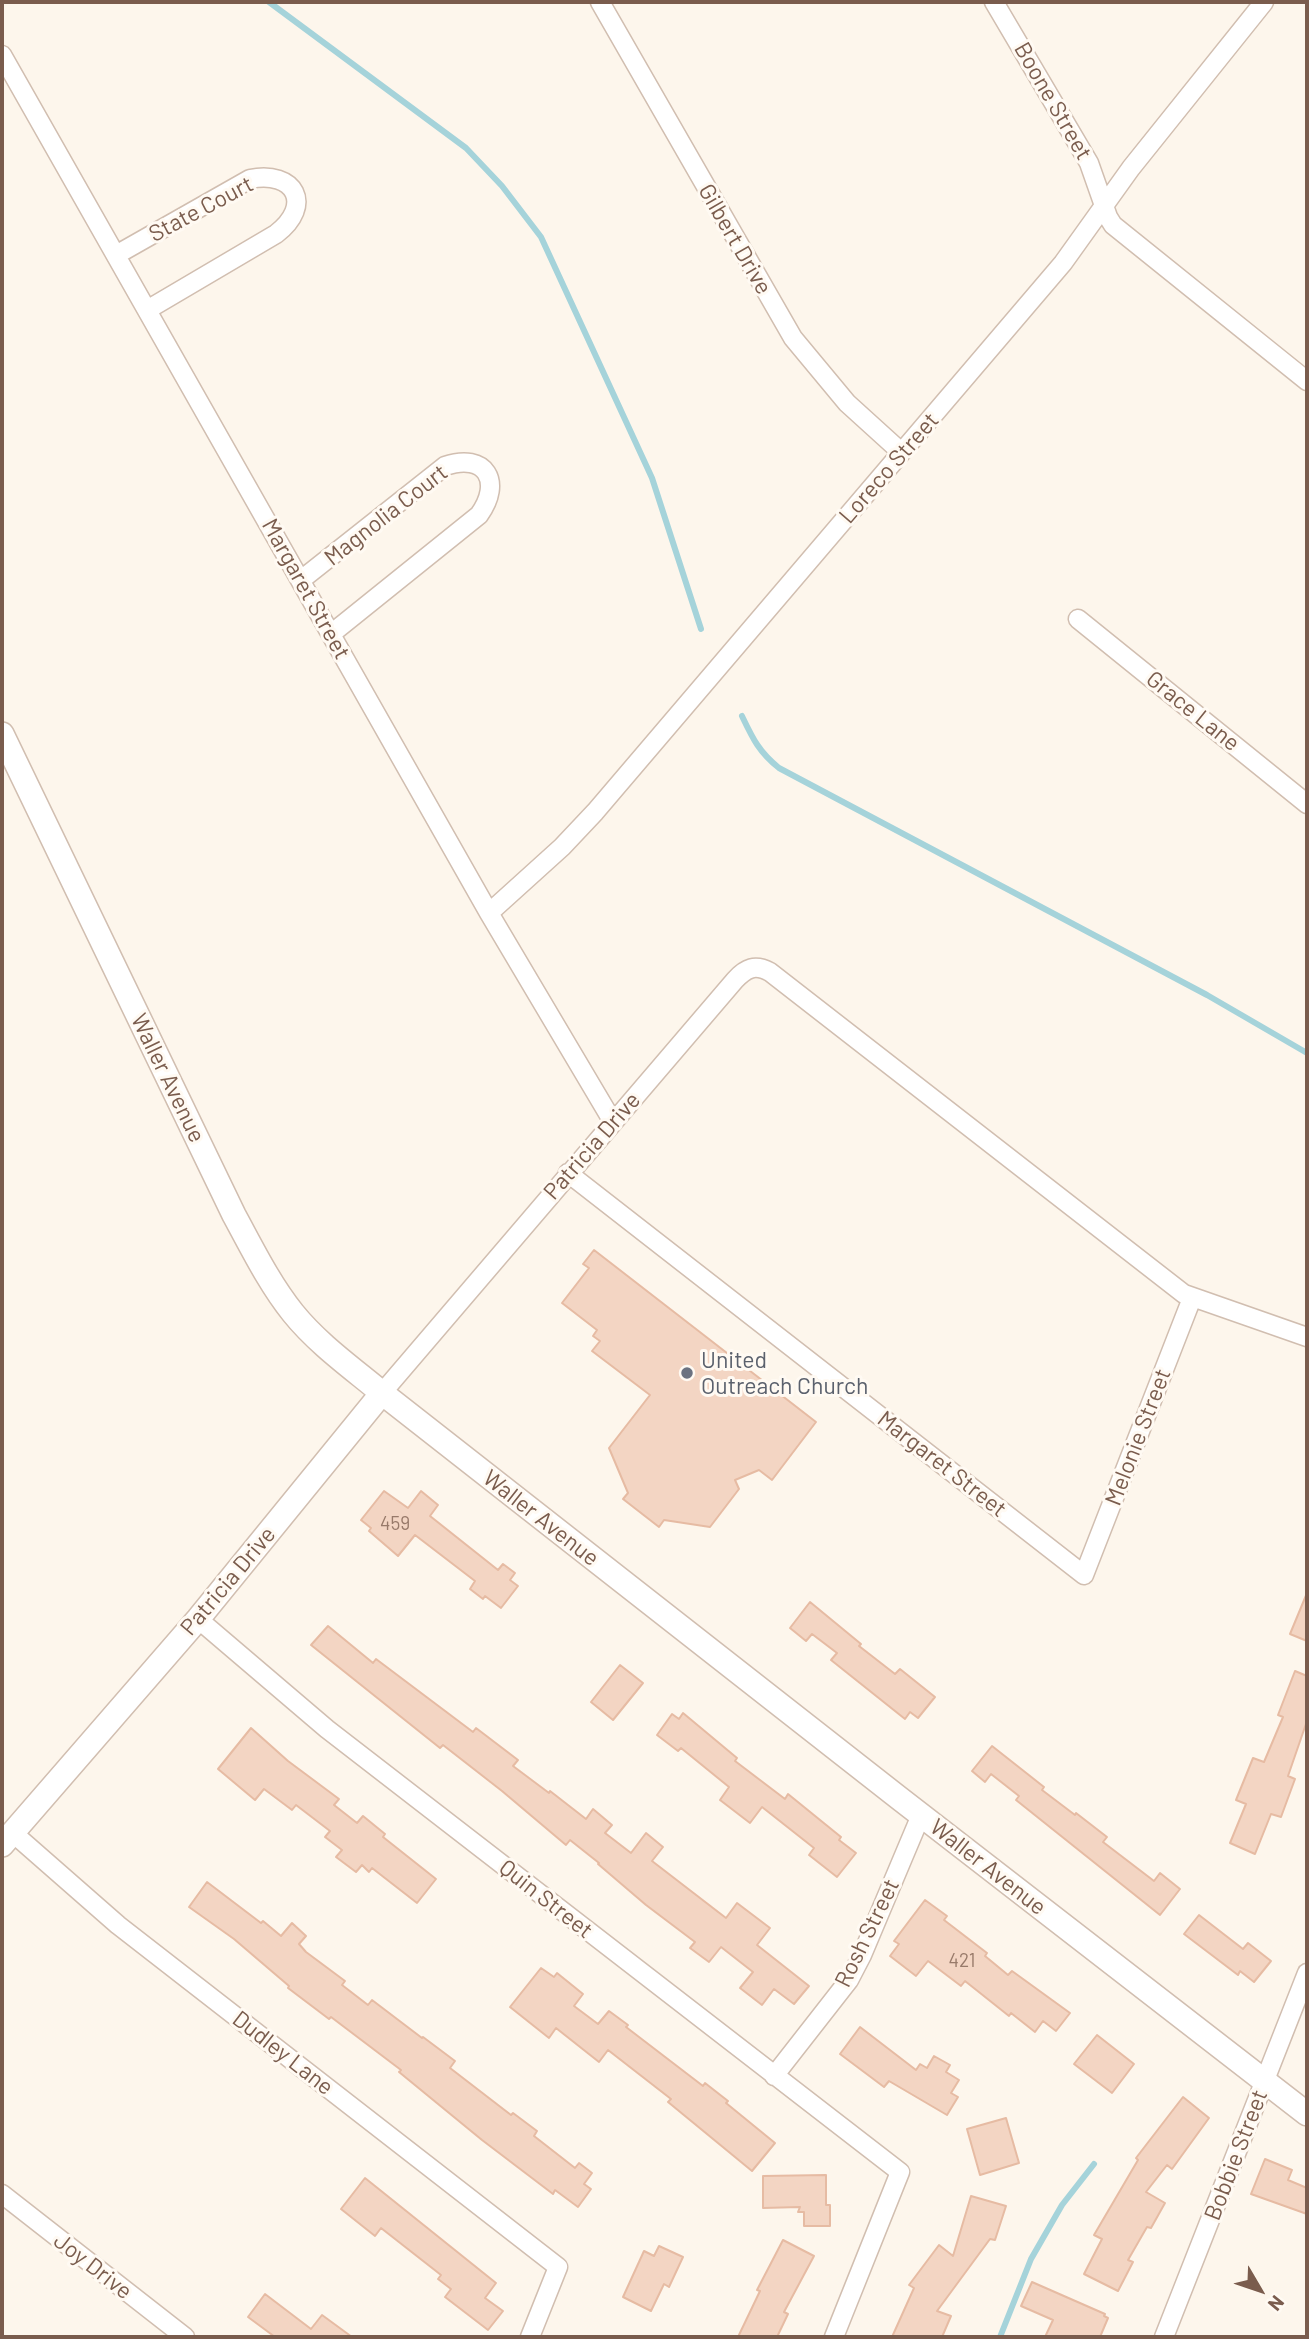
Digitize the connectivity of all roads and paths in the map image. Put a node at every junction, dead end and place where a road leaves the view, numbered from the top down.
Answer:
1 (600, 2) edge
2 (994, 2) edge
3 (1264, 2) edge
4 (2, 55) edge
5 (1104, 204) junction
6 (116, 254) junction
7 (147, 310) junction
8 (1307, 381) edge
9 (901, 453) junction
10 (301, 580) junction
11 (1078, 619) dead end
12 (331, 634) junction
13 (2, 734) edge
14 (1307, 804) edge
15 (489, 913) junction
16 (613, 1122) junction
17 (568, 1173) junction
18 (1192, 1298) junction
19 (1307, 1337) edge
20 (382, 1393) junction
21 (1084, 1575) joint
22 (198, 1619) junction
23 (921, 1815) junction
24 (7, 1839) edge
25 (1307, 1973) edge
26 (774, 2076) junction
27 (1265, 2081) junction
28 (1307, 2114) edge
29 (2, 2194) edge
30 (185, 2337) edge
31 (530, 2337) edge
32 (834, 2337) edge
33 (1164, 2337) edge

1 - 9 street, Gilbert Drive
2 - 5 street, Boone Street
3 - 5 street, Loreco Street
4 - 6 street, Margaret Street
5 - 8 street, Boone Street
5 - 9 street, Loreco Street
6 - 7 street, Margaret Street
6 - 7 street, State Court
7 - 10 street, Margaret Street
9 - 15 street, Loreco Street
10 - 12 street, Margaret Street
10 - 12 street, Magnolia Court
11 - 14 street, Grace Lane
12 - 15 street, Margaret Street
13 - 20 street, Waller Avenue
15 - 16 street, Margaret Street
16 - 17 street, Patricia Drive
16 - 18 street, Patricia Drive
17 - 20 street, Patricia Drive
17 - 21 street, Margaret Street
18 - 19 street, Patricia Drive
18 - 21 street, Melonie Street
20 - 22 street, Patricia Drive
20 - 23 street, Waller Avenue
22 - 24 street, Patricia Drive
22 - 26 street, Quin Street
23 - 26 street, Rosh Street
23 - 27 street, Waller Avenue
24 - 31 street, Dudley Lane
25 - 27 street, Bobbie Street
26 - 32 street, Quin Street
27 - 28 street, Waller Avenue
27 - 33 street, Bobbie Street
29 - 30 street, Joy Drive

